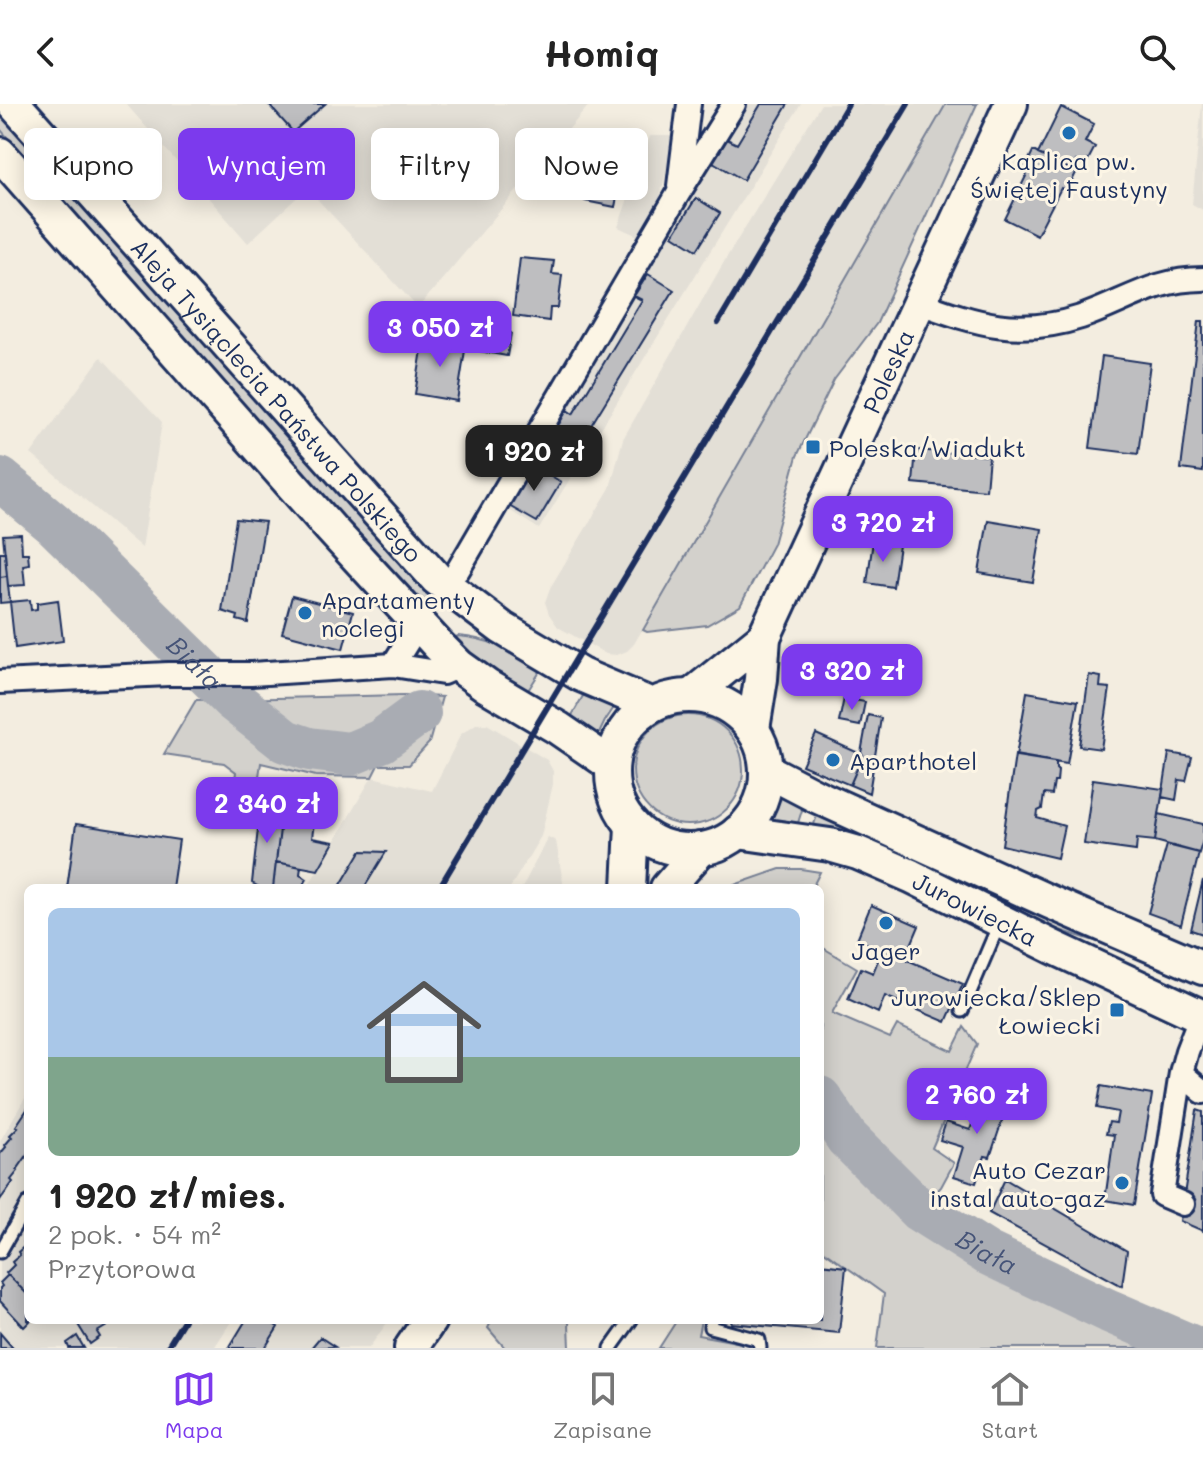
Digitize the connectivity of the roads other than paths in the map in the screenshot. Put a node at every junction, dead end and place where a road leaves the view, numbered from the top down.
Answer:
1 (14, 104) edge
2 (689, 104) edge
3 (734, 104) edge
4 (1011, 104) edge
5 (0, 154) edge
6 (678, 194) junction
7 (1203, 279) edge
8 (920, 303) junction
9 (458, 570) dead end
10 (418, 625) junction
11 (764, 637) junction
12 (393, 665) junction
13 (459, 666) junction
14 (0, 682) edge
15 (692, 695) junction
16 (652, 705) junction
17 (753, 729) junction
18 (612, 765) junction
19 (766, 770) junction
20 (632, 825) junction
21 (738, 832) junction
22 (701, 849) junction
23 (629, 884) edge
24 (670, 884) edge
25 (1001, 920) junction
26 (1203, 968) edge
27 (962, 1011) dead end
28 (1202, 1014) edge
29 (1181, 1073) junction
30 (1203, 1092) edge
31 (1183, 1204) dead end
32 (24, 1210) edge
33 (0, 1252) edge
34 (628, 1324) edge
35 (710, 1324) edge
36 (611, 1348) edge
37 (760, 1348) edge

1 - 16 main road, Aleja Tysiąclecia Państwa Polskiego
2 - 6 street
3 - 6 street
4 - 8 main road, Poleska
5 - 10 main road, Aleja Tysiąclecia Państwa Polskiego
6 - 9 street
7 - 8 street
8 - 11 main road, Poleska
10 - 12 street
10 - 13 main road, Aleja Tysiąclecia Państwa Polskiego
11 - 15 main road, Poleska
11 - 17 main road, Poleska
12 - 13 street
12 - 14 street
13 - 18 main road, Aleja Tysiąclecia Państwa Polskiego
15 - 16 main road
15 - 17 main road
16 - 18 main road
17 - 19 main road
18 - 20 main road
19 - 21 main road
19 - 26 main road, Jurowiecka
20 - 22 main road
20 - 23 main road
21 - 22 main road
21 - 25 main road, Jurowiecka
22 - 24 main road
25 - 27 lane
25 - 28 main road, Jurowiecka
28 - 29 street
29 - 30 street
29 - 31 street
32 - 33 lane
34 - 36 lane
35 - 37 lane

